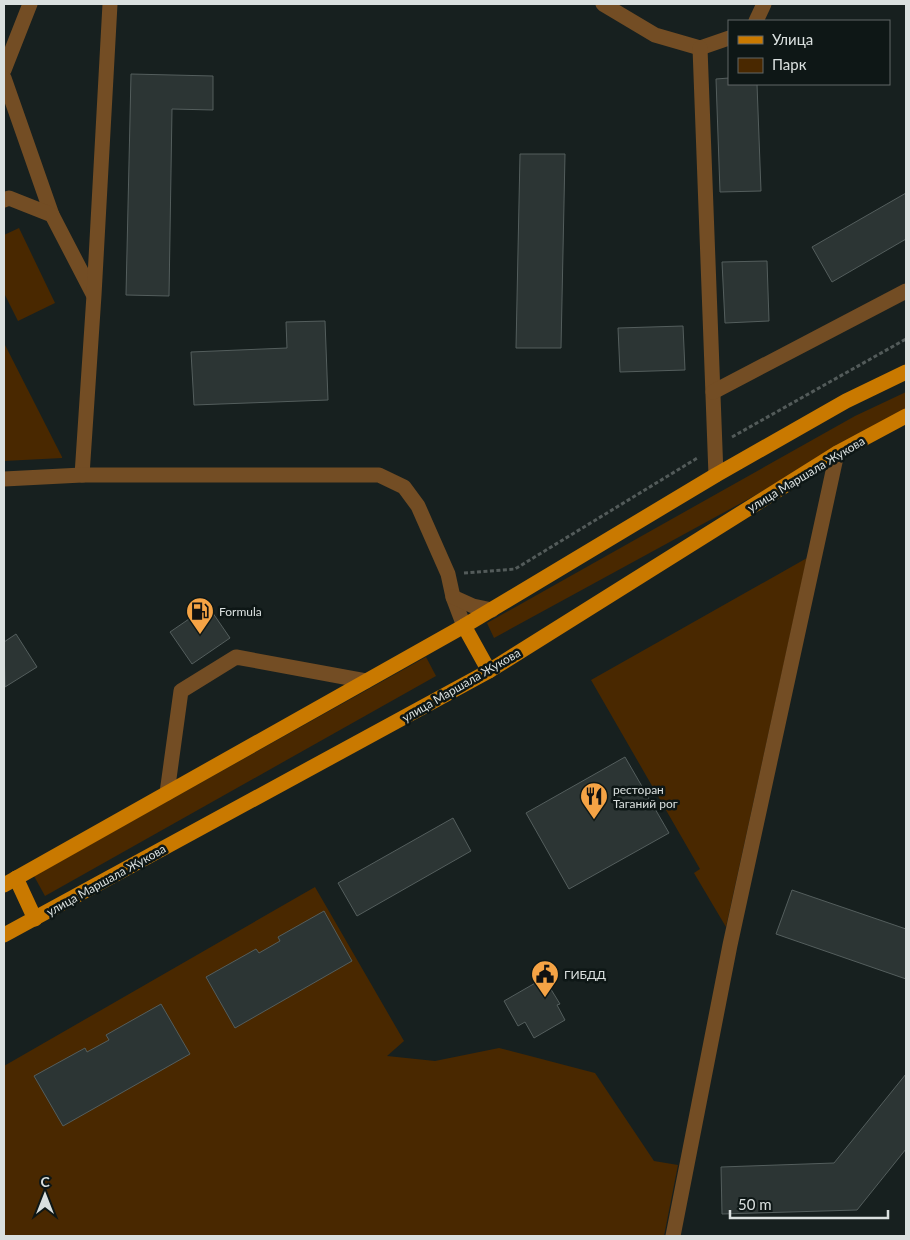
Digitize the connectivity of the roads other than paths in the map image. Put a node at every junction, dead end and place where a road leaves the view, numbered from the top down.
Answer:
1 (30, 4) edge
2 (110, 4) edge
3 (603, 4) edge
4 (764, 4) edge
5 (756, 20) edge
6 (728, 38) edge
7 (700, 48) junction
8 (4, 70) edge
9 (4, 78) edge
10 (4, 200) edge
11 (52, 215) junction
12 (906, 291) edge
13 (94, 295) junction
14 (906, 372) edge
15 (713, 392) junction
16 (906, 416) edge
17 (837, 453) junction
18 (82, 475) junction
19 (716, 475) junction
20 (4, 479) edge
21 (453, 597) junction
22 (492, 610) junction
23 (464, 626) junction
24 (489, 671) junction
25 (366, 681) junction
26 (167, 793) junction
27 (10, 882) edge
28 (35, 918) junction
29 (4, 935) edge
30 (673, 1236) edge

1 - 8 lane
2 - 13 lane
3 - 7 lane
4 - 5 lane
6 - 7 lane
7 - 15 lane
9 - 11 lane
10 - 11 lane
11 - 13 lane
12 - 15 lane
13 - 18 lane
14 - 19 main road
15 - 19 lane
16 - 17 main road, улица Маршала Жукова
17 - 24 main road, улица Маршала Жукова
17 - 30 lane
18 - 20 lane
18 - 21 lane
19 - 22 main road
21 - 22 lane
21 - 23 lane
22 - 23 main road
23 - 24 main road
23 - 25 main road
24 - 28 main road, улица Маршала Жукова
25 - 26 main road
25 - 26 lane
26 - 27 main road
27 - 28 main road
28 - 29 main road, улица Маршала Жукова

